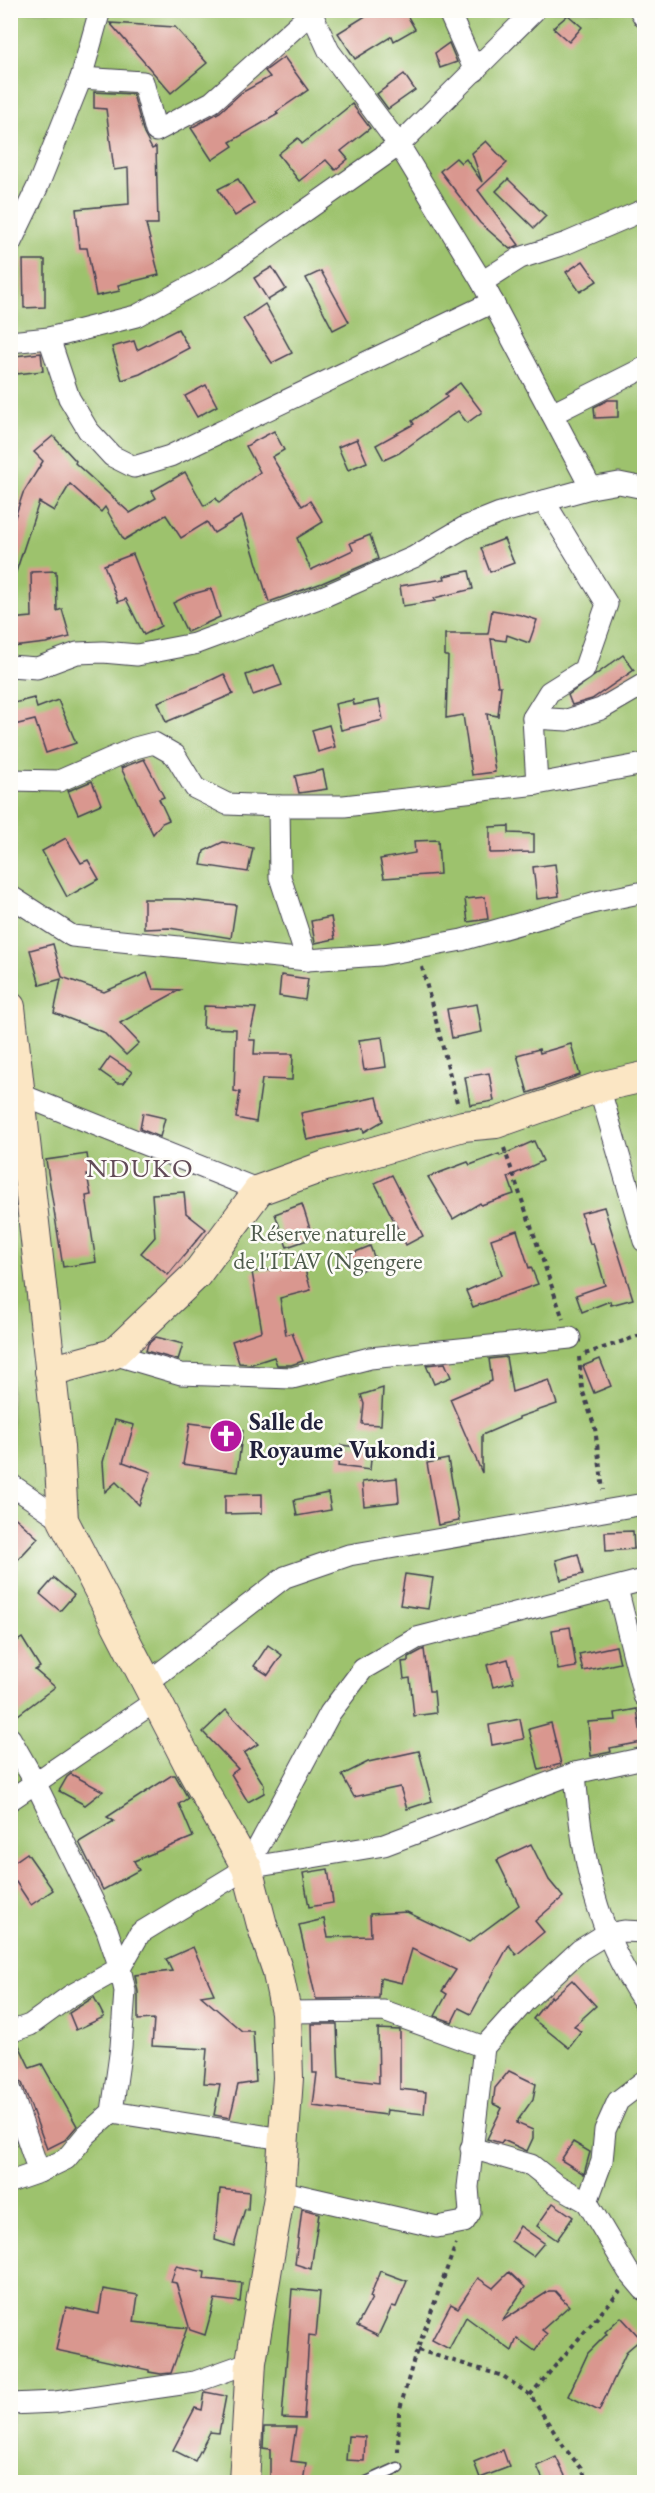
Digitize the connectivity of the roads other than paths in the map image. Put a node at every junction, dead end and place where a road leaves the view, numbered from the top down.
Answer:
1 (100, 10) edge
2 (448, 10) edge
3 (535, 10) edge
4 (640, 10) edge
5 (311, 12) edge
6 (645, 17) edge
7 (474, 71) junction
8 (81, 78) junction
9 (399, 145) junction
10 (645, 210) edge
11 (10, 244) edge
12 (482, 282) junction
13 (493, 302) junction
14 (49, 338) junction
15 (10, 342) edge
16 (645, 368) edge
17 (552, 414) junction
18 (591, 488) junction
19 (645, 488) edge
20 (544, 501) junction
21 (10, 666) edge
22 (645, 684) edge
23 (533, 718) junction
24 (645, 764) edge
25 (10, 780) edge
26 (537, 784) junction
27 (279, 806) junction
28 (645, 892) edge
29 (10, 896) edge
30 (307, 960) junction
31 (10, 1007) edge
32 (645, 1077) edge
33 (599, 1087) junction
34 (19, 1095) junction
35 (259, 1190) junction
36 (645, 1241) edge
37 (574, 1347) road end
38 (113, 1354) junction
39 (50, 1371) junction
40 (10, 1484) edge
41 (645, 1504) edge
42 (63, 1520) junction
43 (645, 1580) edge
44 (617, 1587) junction
45 (152, 1692) junction
46 (645, 1696) edge
47 (10, 1738) edge
48 (645, 1758) edge
49 (575, 1773) junction
50 (35, 1782) junction
51 (10, 1800) edge
52 (247, 1868) junction
53 (645, 1932) edge
54 (606, 1934) junction
55 (120, 1968) junction
56 (645, 2002) edge
57 (286, 2012) junction
58 (10, 2032) edge
59 (484, 2047) junction
60 (645, 2081) edge
61 (10, 2088) edge
62 (112, 2112) junction
63 (282, 2139) junction
64 (471, 2148) junction
65 (39, 2172) junction
66 (10, 2182) edge
67 (280, 2192) junction
68 (587, 2202) junction
69 (639, 2283) edge
70 (251, 2362) junction
71 (10, 2404) edge
72 (398, 2468) road end
73 (244, 2482) edge
74 (367, 2482) edge

1 - 8 street
2 - 7 street
3 - 7 street
4 - 6 street
5 - 8 street
5 - 9 street
7 - 9 street
8 - 11 street
9 - 12 street
9 - 14 street
10 - 12 street
12 - 13 street
13 - 14 street
13 - 17 street
14 - 15 street
16 - 17 street
17 - 18 street
18 - 19 street
18 - 20 street
20 - 21 street
20 - 23 street
22 - 23 street
23 - 26 street
24 - 26 street
25 - 27 street
26 - 27 street
27 - 30 street
28 - 30 street
29 - 30 street
31 - 34 street
32 - 33 street
33 - 35 street
33 - 36 street
34 - 35 street
34 - 39 street
35 - 38 street
37 - 38 street
38 - 39 street
39 - 42 street
40 - 42 street
41 - 45 street
42 - 45 street
43 - 44 street
44 - 46 street
44 - 52 street
45 - 50 street
45 - 52 street
47 - 50 street
48 - 49 street
49 - 52 street
49 - 54 street
50 - 51 street
50 - 55 street
52 - 55 street
52 - 57 street
53 - 54 street
54 - 56 street
54 - 59 street
55 - 58 street
55 - 62 street
57 - 59 street
57 - 63 street
59 - 64 street
60 - 68 street
61 - 65 street
62 - 63 street
62 - 65 street
63 - 67 street
64 - 67 street
64 - 68 street
65 - 66 street
67 - 70 street
68 - 69 street
70 - 71 street
70 - 73 street
72 - 74 lane

